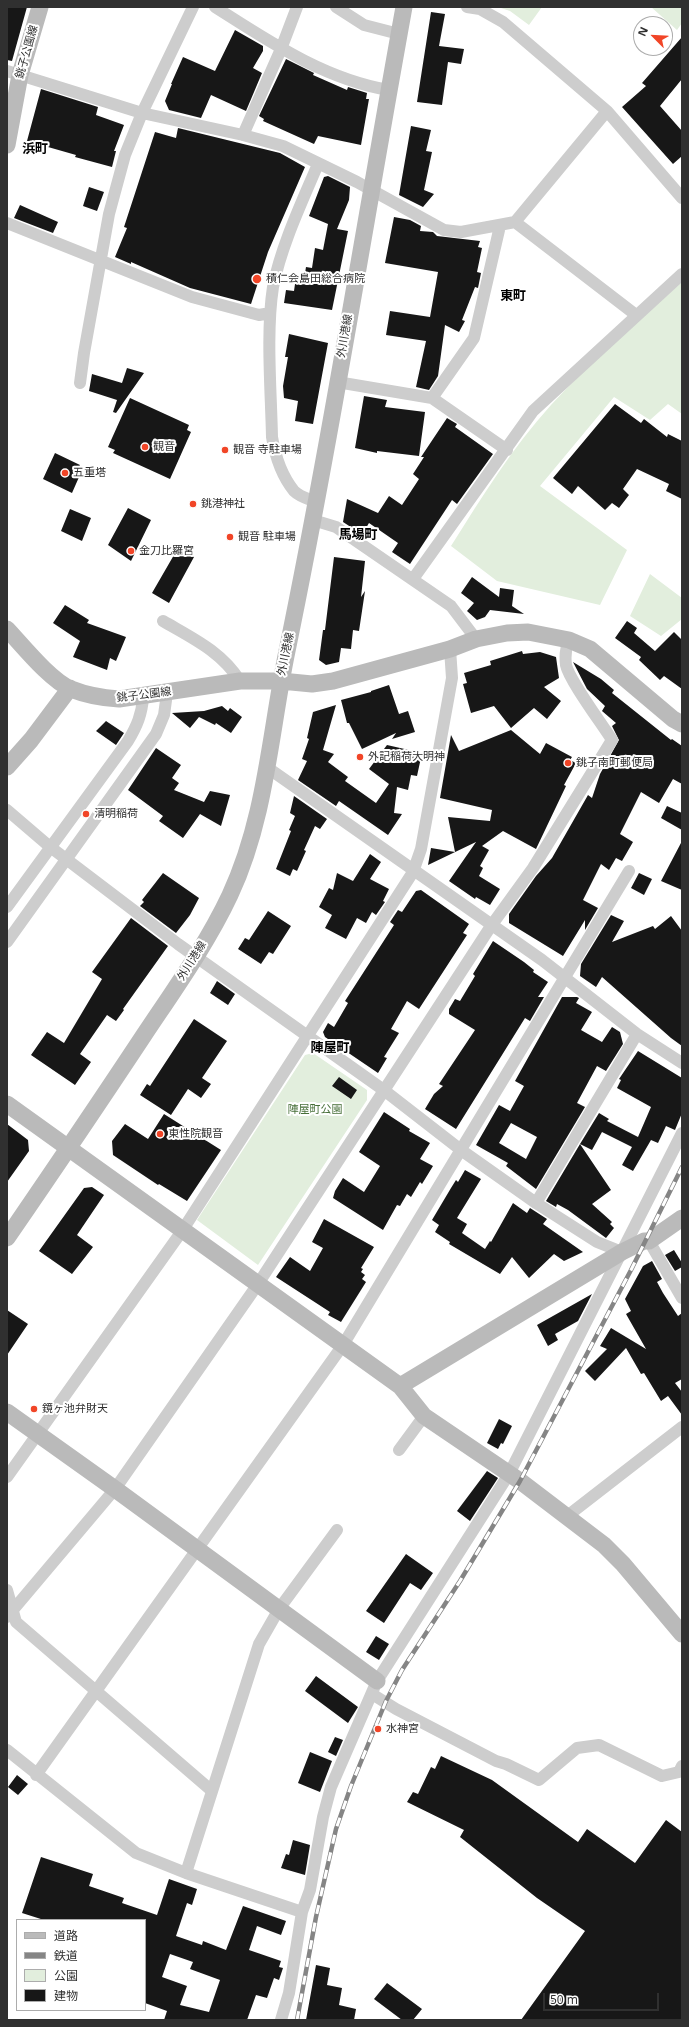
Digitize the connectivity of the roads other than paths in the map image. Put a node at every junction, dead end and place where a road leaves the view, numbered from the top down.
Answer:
1 (40, 7) edge
2 (193, 7) edge
3 (215, 7) edge
4 (297, 7) edge
5 (336, 7) edge
6 (404, 7) edge
7 (467, 7) edge
8 (481, 8) edge
9 (399, 34) junction
10 (281, 49) junction
11 (13, 73) edge
12 (389, 90) junction
13 (607, 111) junction
14 (142, 113) junction
15 (243, 135) junction
16 (7, 145) edge
17 (318, 164) junction
18 (371, 190) junction
19 (682, 198) edge
20 (515, 222) junction
21 (7, 223) edge
22 (500, 226) junction
23 (100, 261) junction
24 (682, 274) edge
25 (270, 313) junction
26 (636, 315) junction
27 (337, 382) junction
28 (80, 383) dead end
29 (432, 398) junction
30 (507, 450) junction
31 (316, 502) junction
32 (313, 520) junction
33 (413, 579) junction
34 (163, 620) dead end
35 (7, 629) edge
36 (476, 640) junction
37 (569, 640) junction
38 (450, 649) junction
39 (281, 680) junction
40 (240, 681) junction
41 (70, 688) junction
42 (167, 693) junction
43 (144, 697) junction
44 (682, 724) edge
45 (7, 767) edge
46 (268, 768) junction
47 (7, 810) edge
48 (49, 846) junction
49 (67, 860) junction
50 (629, 871) dead end
51 (413, 872) junction
52 (7, 907) edge
53 (491, 926) junction
54 (7, 942) edge
55 (195, 957) junction
56 (566, 978) junction
57 (637, 1034) junction
58 (307, 1036) junction
59 (682, 1063) edge
60 (385, 1091) junction
61 (7, 1104) edge
62 (682, 1133) edge
63 (69, 1148) junction
64 (461, 1150) junction
65 (536, 1203) junction
66 (682, 1218) edge
67 (182, 1231) junction
68 (7, 1238) edge
69 (649, 1241) junction
70 (622, 1252) junction
71 (258, 1284) junction
72 (682, 1298) edge
73 (343, 1345) junction
74 (400, 1386) junction
75 (7, 1412) edge
76 (424, 1416) junction
77 (682, 1427) edge
78 (37, 1433) junction
79 (399, 1450) dead end
80 (509, 1474) junction
81 (7, 1477) edge
82 (115, 1489) junction
83 (566, 1517) junction
84 (337, 1530) dead end
85 (198, 1549) junction
86 (7, 1590) edge
87 (279, 1609) junction
88 (10, 1614) edge
89 (682, 1634) edge
90 (375, 1688) junction
91 (96, 1692) junction
92 (7, 1750) edge
93 (682, 1766) edge
94 (36, 1775) junction
95 (212, 1791) junction
96 (186, 1873) junction
97 (302, 1912) junction
98 (281, 2020) edge

1 - 11 street, 銚子公園線
2 - 14 street
3 - 10 street
4 - 10 street
5 - 9 street
6 - 9 street, 外川港線
7 - 8 street
8 - 13 street
9 - 12 street, 外川港線
10 - 12 street
10 - 15 street
11 - 14 street
11 - 16 street, 銚子公園線
12 - 18 street, 外川港線
13 - 19 street
13 - 20 street
14 - 15 street
14 - 23 street
15 - 17 street
17 - 18 street
17 - 25 street
18 - 22 street
18 - 27 street, 外川港線
20 - 22 street
20 - 26 street
21 - 23 street
22 - 29 street
23 - 25 street
23 - 28 street
24 - 26 street
25 - 31 street
26 - 30 street
27 - 29 street
27 - 31 street, 外川港線
29 - 30 street
30 - 33 street
31 - 32 street, 外川港線
32 - 33 street
32 - 39 street, 外川港線
33 - 36 street
34 - 40 street
35 - 41 street, 銚子公園線
36 - 37 street, 銚子公園線
36 - 38 street, 銚子公園線
37 - 44 street, 銚子公園線
37 - 53 street
38 - 39 street, 銚子公園線
38 - 51 street
39 - 40 street, 銚子公園線
39 - 46 street, 外川港線
40 - 42 street, 銚子公園線
41 - 43 street, 銚子公園線
41 - 45 street
42 - 43 street, 銚子公園線
42 - 49 street
43 - 48 street
46 - 51 street
46 - 55 street, 外川港線
47 - 48 street
48 - 49 street
48 - 52 street
49 - 54 street
49 - 55 street
50 - 56 street
51 - 53 street
51 - 58 street
53 - 56 street
53 - 60 street
55 - 58 street
55 - 63 street, 外川港線
56 - 57 street
56 - 64 street
57 - 59 street
57 - 65 street
58 - 60 street
58 - 67 street
60 - 64 street
60 - 71 street
61 - 63 street
62 - 70 street
63 - 67 street
63 - 68 street, 外川港線
64 - 65 street
64 - 73 street
65 - 70 street
66 - 69 street
67 - 71 street
67 - 78 street
69 - 70 street
69 - 72 street
70 - 74 street
70 - 80 street
71 - 73 street
71 - 82 street
73 - 74 street
73 - 85 street
74 - 76 street
75 - 78 street
76 - 79 street
76 - 80 street
77 - 83 street
78 - 81 street
78 - 82 street
80 - 83 street
80 - 90 street
82 - 85 street
82 - 88 street
83 - 89 street
84 - 87 street
85 - 87 street
85 - 91 street
86 - 88 street
87 - 90 street
87 - 95 street
88 - 91 street
90 - 93 street
90 - 97 street
91 - 94 street
91 - 95 street
92 - 94 street
94 - 96 street
95 - 96 street
96 - 97 street
97 - 98 street

